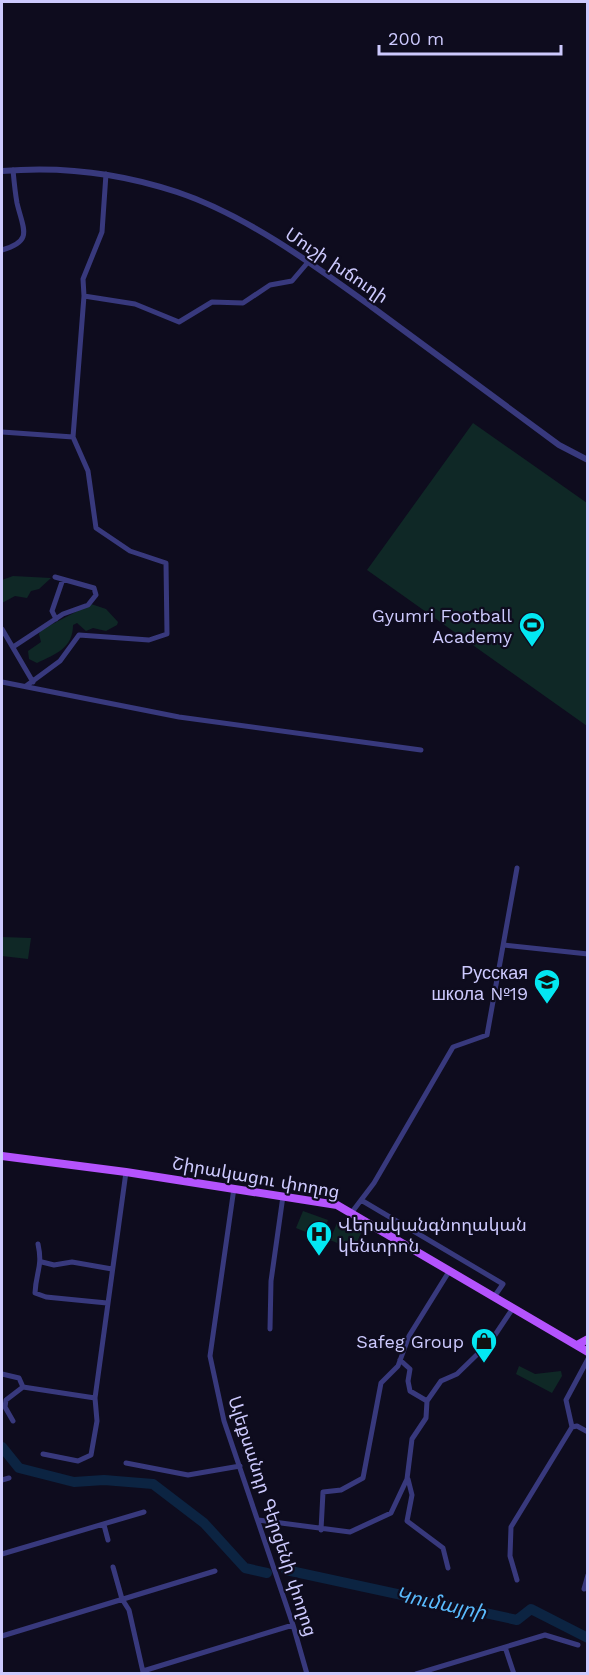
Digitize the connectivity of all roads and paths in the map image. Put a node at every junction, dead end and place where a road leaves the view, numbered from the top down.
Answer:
1 (13, 170) junction
2 (2, 171) edge
3 (106, 174) junction
4 (2, 250) edge
5 (309, 261) junction
6 (84, 296) junction
7 (2, 432) edge
8 (73, 437) junction
9 (588, 460) edge
10 (55, 577) dead end
11 (63, 579) junction
12 (56, 619) junction
13 (2, 629) edge
14 (13, 648) junction
15 (2, 682) edge
16 (33, 682) junction
17 (26, 687) junction
18 (421, 750) dead end
19 (517, 867) dead end
20 (504, 945) junction
21 (588, 954) edge
22 (2, 1156) edge
23 (126, 1172) junction
24 (234, 1188) junction
25 (283, 1196) junction
26 (362, 1200) junction
27 (352, 1212) junction
28 (38, 1244) dead end
29 (42, 1262) junction
30 (112, 1269) junction
31 (450, 1270) junction
32 (494, 1297) junction
33 (107, 1303) junction
34 (513, 1308) junction
35 (270, 1329) dead end
36 (588, 1339) edge
37 (577, 1345) junction
38 (588, 1352) edge
39 (588, 1359) edge
40 (400, 1360) junction
41 (2, 1374) edge
42 (22, 1387) junction
43 (95, 1398) junction
44 (427, 1401) junction
45 (13, 1421) dead end
46 (572, 1427) junction
47 (588, 1432) edge
48 (43, 1454) dead end
49 (126, 1463) dead end
50 (240, 1466) junction
51 (9, 1478) dead end
52 (407, 1479) junction
53 (2, 1480) edge
54 (144, 1512) dead end
55 (258, 1520) junction
56 (104, 1525) junction
57 (321, 1530) junction
58 (108, 1540) dead end
59 (2, 1554) edge
60 (113, 1567) dead end
61 (448, 1568) dead end
62 (215, 1571) dead end
63 (588, 1575) edge
64 (517, 1580) dead end
65 (584, 1589) dead end
66 (122, 1599) junction
67 (293, 1625) junction
68 (2, 1635) edge
69 (578, 1645) dead end
70 (505, 1647) junction
71 (143, 1672) edge
72 (306, 1674) edge
73 (416, 1674) edge
74 (514, 1674) edge

1 - 2 street, Մուշի խճուղի
1 - 3 street, Մուշի խճուղի
1 - 4 street
3 - 5 street, Մուշի խճուղի
3 - 6 street
5 - 6 street
5 - 9 street, Մուշի խճուղի
6 - 8 street
7 - 8 street
8 - 16 street
10 - 11 street
11 - 12 street
11 - 12 street
12 - 14 street
13 - 14 street
14 - 16 street
15 - 17 street
16 - 17 street
17 - 18 street
19 - 20 street
20 - 21 street
20 - 26 street
22 - 23 main road, Շիրակացու փողոց
23 - 24 main road, Շիրակացու փողոց
23 - 30 street
24 - 25 main road, Շիրակացու փողոց
24 - 50 street, Ալեքսանդր Գերցենի փողոց
25 - 27 main road, Շիրակացու փողոց
25 - 35 street
26 - 27 street
26 - 32 street
27 - 31 main road, Շիրակացու փողոց
28 - 29 street
29 - 30 street
29 - 33 street
30 - 33 street
31 - 32 main road, Շիրակացու փողոց
31 - 40 street
32 - 34 main road, Շիրակացու փողոց
33 - 43 street
34 - 37 main road, Շիրակացու փողոց
34 - 44 street
36 - 37 main road
37 - 38 main road, Շիրակացու փողոց
39 - 46 street
40 - 44 street
40 - 57 street
41 - 42 street
42 - 43 street
42 - 45 street
43 - 48 street
44 - 52 street
46 - 47 street
46 - 64 street
49 - 50 street
50 - 55 street, Ալեքսանդր Գերցենի փողոց
51 - 53 street
52 - 57 street
52 - 61 street
54 - 56 street
55 - 57 street
55 - 67 street, Ալեքսանդր Գերցենի փողոց
56 - 58 street
56 - 59 street
60 - 66 street
62 - 66 street
63 - 65 street
66 - 68 street
66 - 71 street
67 - 71 street
67 - 72 street, Ալեքսանդր Գերցենի փողոց
69 - 70 street
70 - 73 street
70 - 74 street

